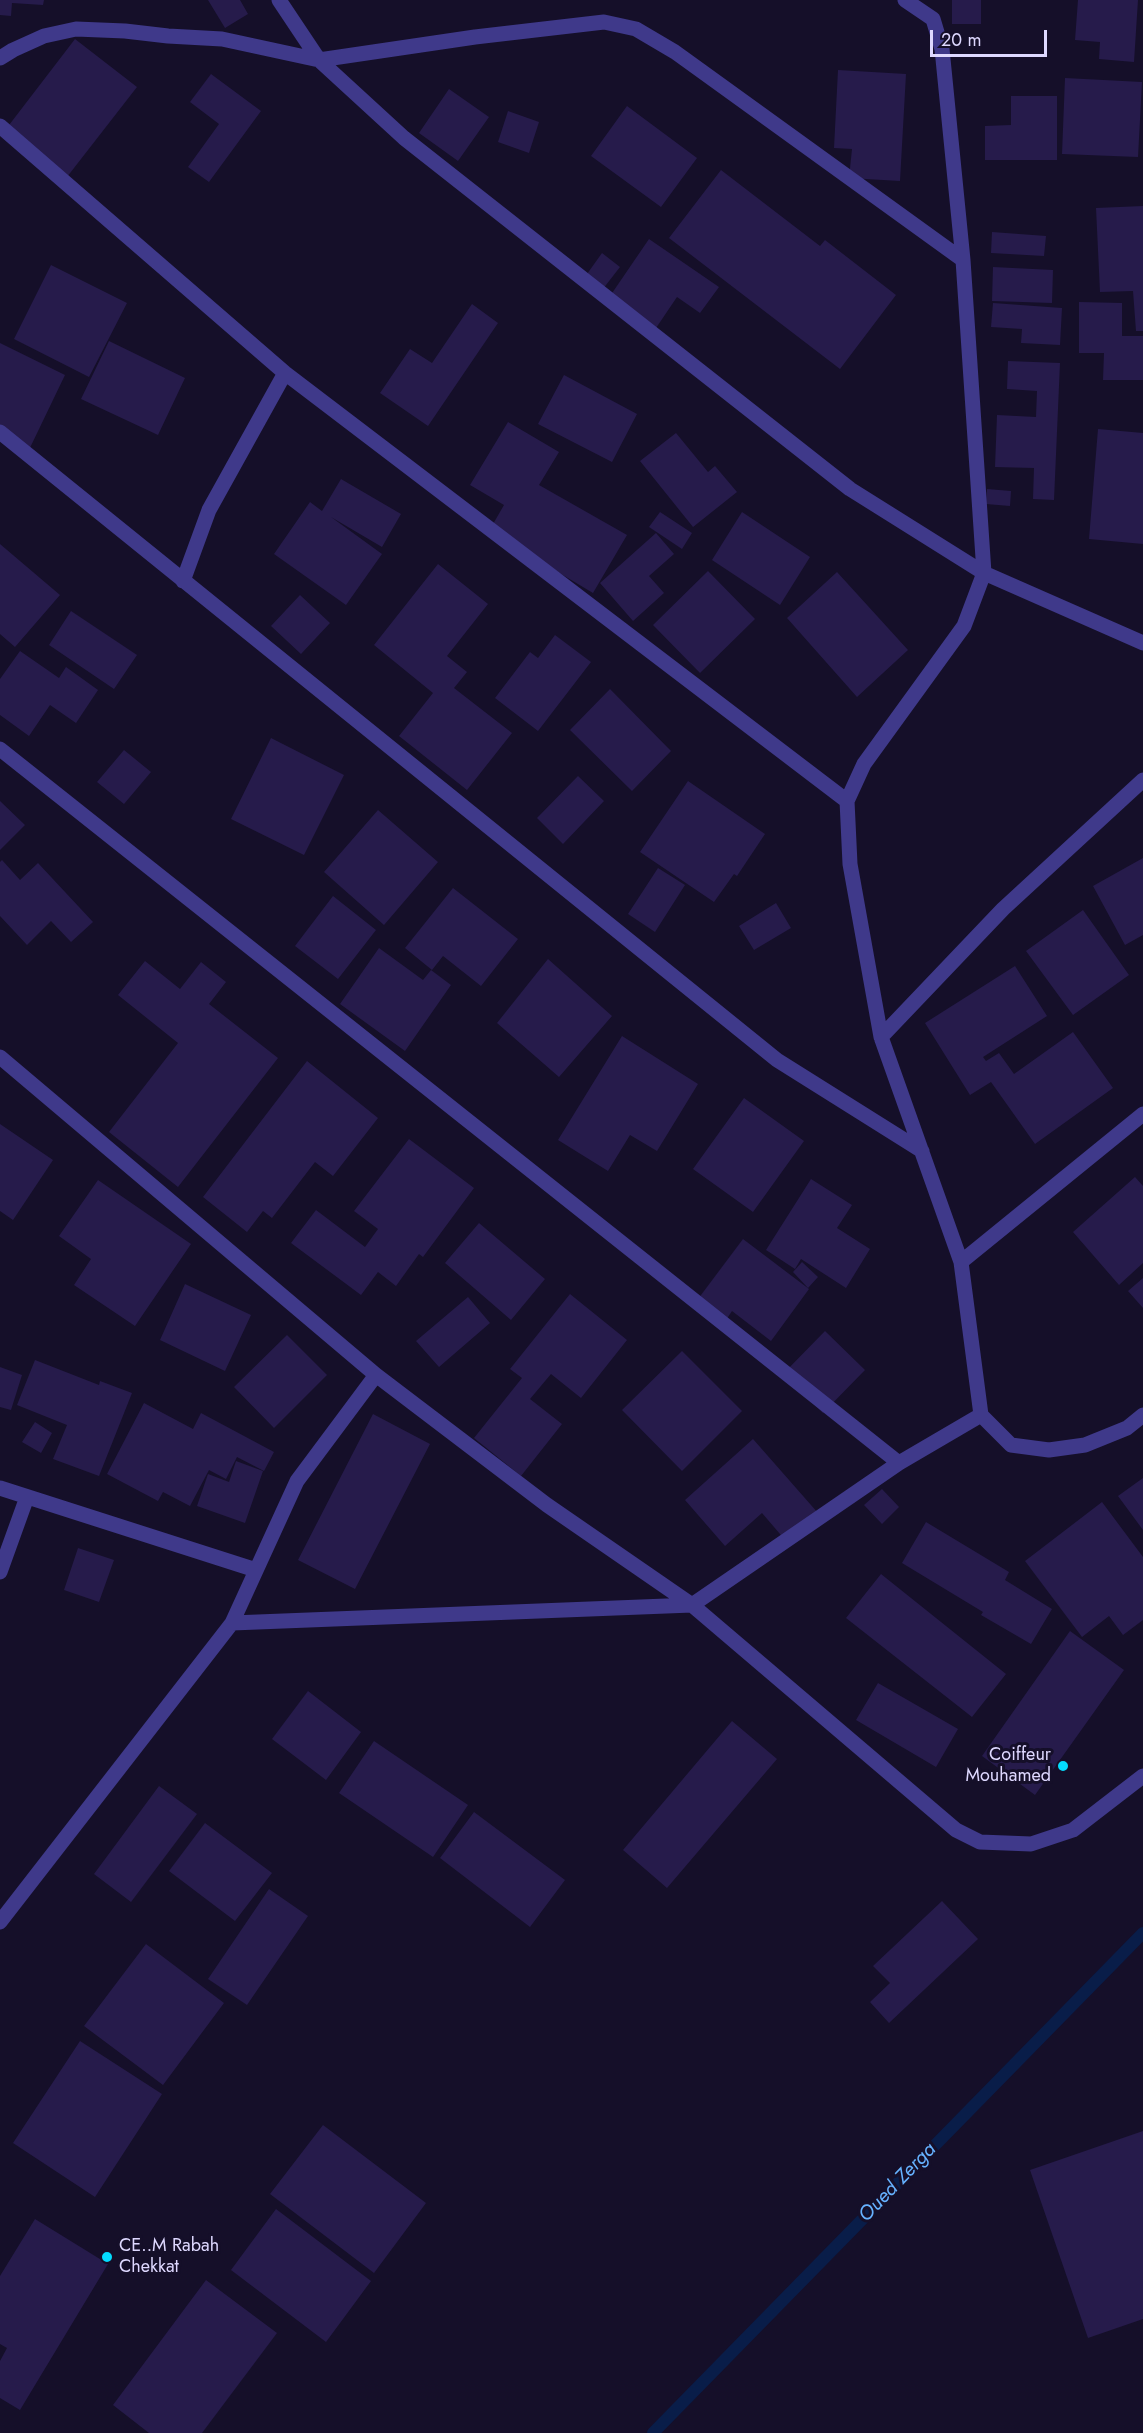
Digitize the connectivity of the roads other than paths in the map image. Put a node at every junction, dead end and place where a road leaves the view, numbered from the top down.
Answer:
1 (279, 0) edge
2 (905, 0) edge
3 (0, 58) edge
4 (319, 60) junction
5 (0, 126) edge
6 (963, 260) junction
7 (285, 373) junction
8 (0, 432) edge
9 (984, 573) junction
10 (183, 581) junction
11 (1143, 643) edge
12 (0, 749) edge
13 (1143, 780) edge
14 (847, 801) junction
15 (881, 1037) junction
16 (0, 1057) edge
17 (1143, 1113) edge
18 (922, 1151) junction
19 (961, 1262) junction
20 (376, 1375) junction
21 (981, 1415) junction
22 (1143, 1415) edge
23 (900, 1463) junction
24 (0, 1488) edge
25 (27, 1497) junction
26 (256, 1570) junction
27 (0, 1572) edge
28 (692, 1605) junction
29 (232, 1623) junction
30 (1143, 1776) edge
31 (0, 1922) edge

1 - 4 street
2 - 6 street
3 - 4 street
4 - 6 street
4 - 9 street
5 - 7 street
6 - 9 street
7 - 10 street
7 - 14 street
8 - 10 street
9 - 11 street
9 - 14 street
10 - 18 street
12 - 23 street
13 - 15 street
14 - 15 street
15 - 18 street
16 - 20 street
17 - 19 street
18 - 19 street
19 - 21 street
20 - 26 street
20 - 28 street
21 - 22 street
21 - 23 street
23 - 28 street
24 - 25 street
25 - 26 street
25 - 27 street
26 - 29 street
28 - 29 street
28 - 30 street
29 - 31 street

